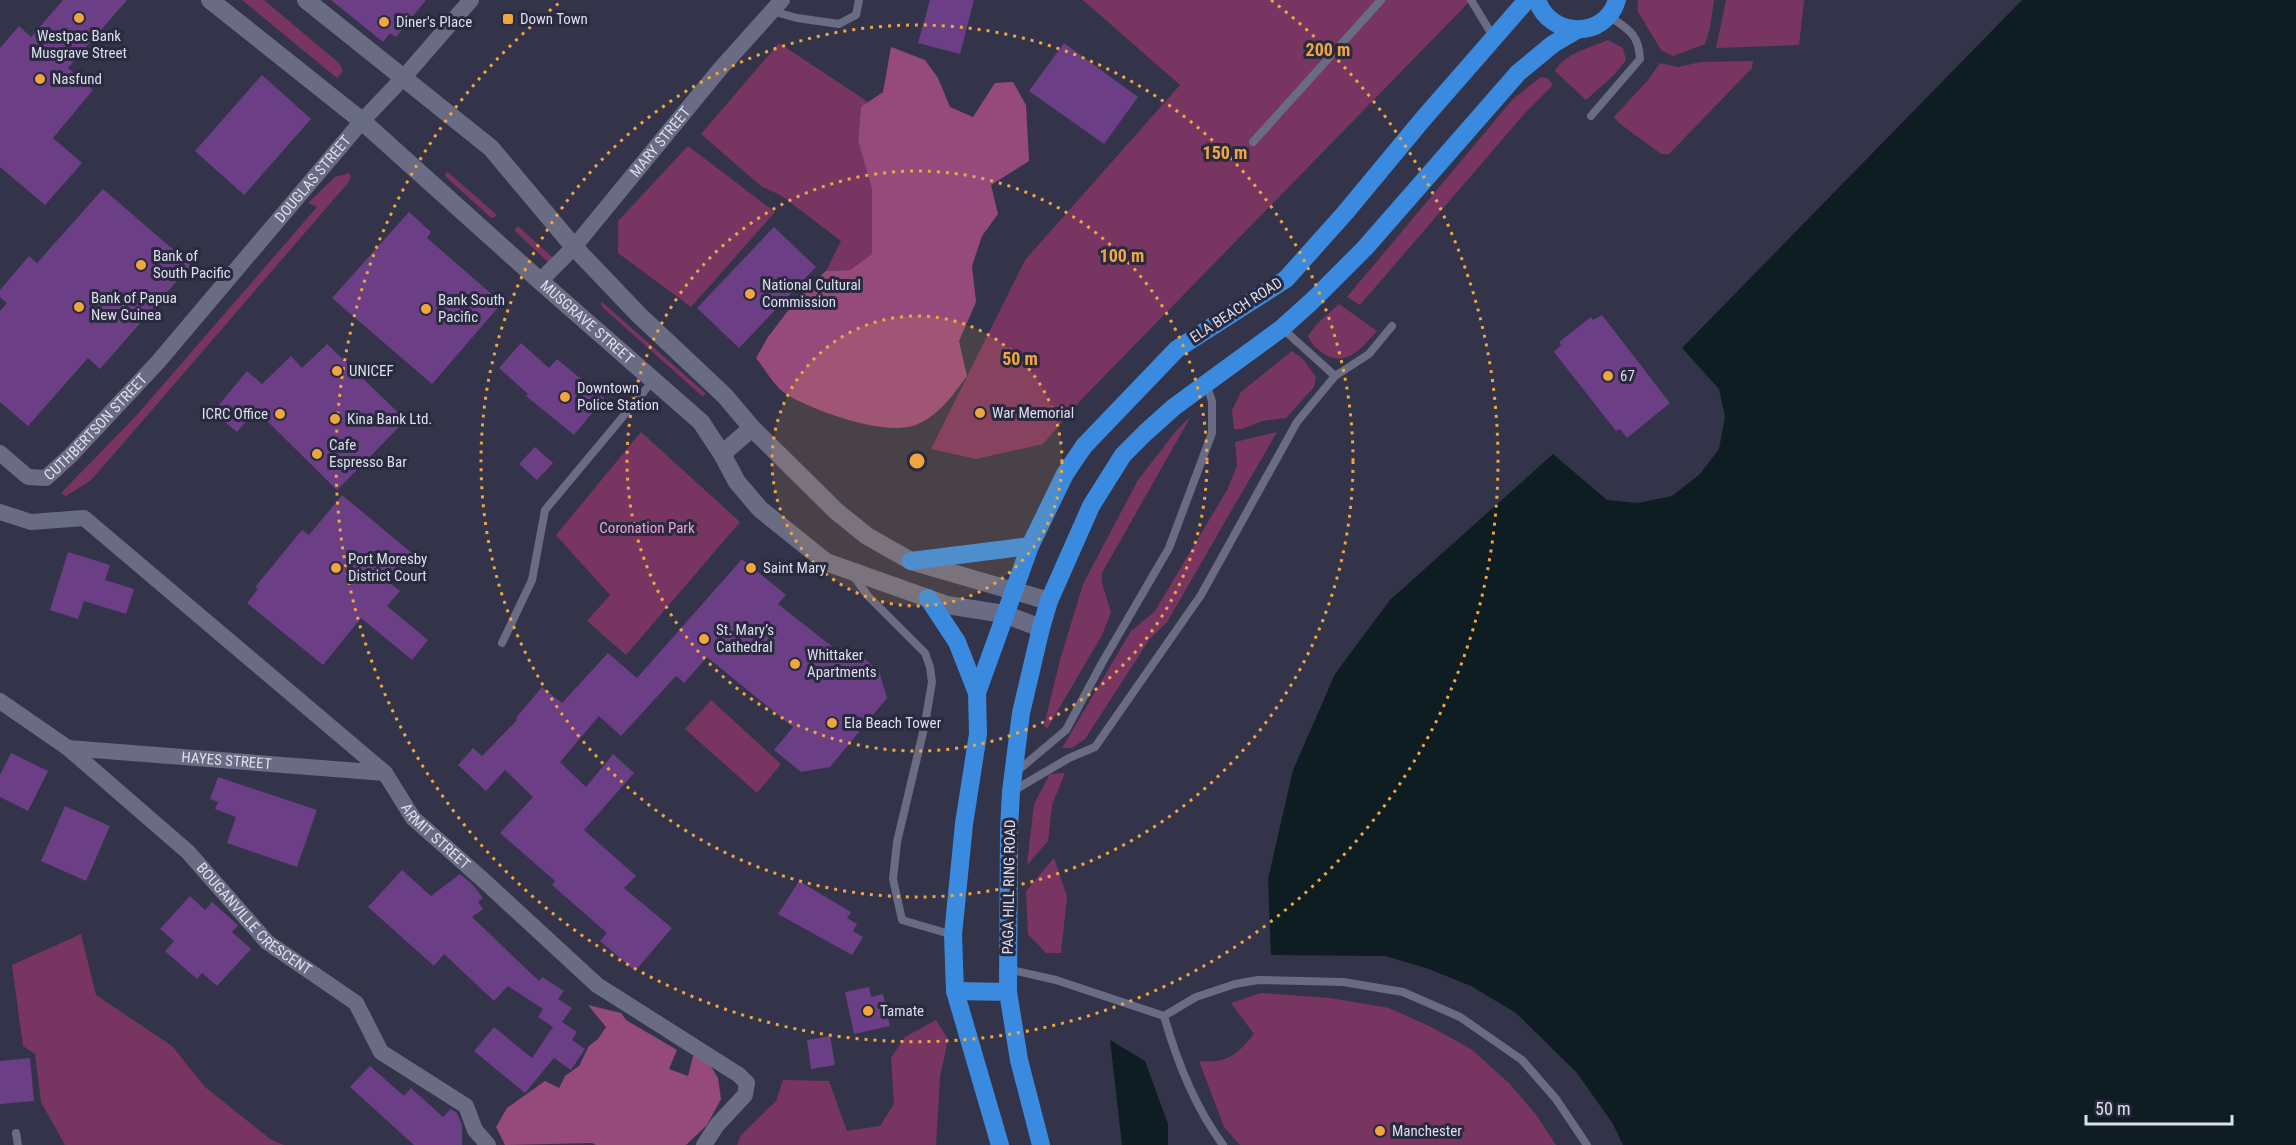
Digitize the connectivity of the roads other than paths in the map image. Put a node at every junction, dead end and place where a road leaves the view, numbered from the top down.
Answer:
1 (210, 0) edge
2 (306, 0) edge
3 (471, 0) edge
4 (859, 0) edge
5 (1381, 0) edge
6 (1471, 0) edge
7 (1527, 0) edge
8 (1537, 0) edge
9 (777, 6) edge
10 (1613, 8) edge
11 (1577, 30) junction
12 (1494, 38) junction
13 (404, 77) junction
14 (1590, 116) dead end
15 (362, 121) junction
16 (1253, 141) dead end
17 (574, 247) junction
18 (540, 281) junction
19 (1392, 326) dead end
20 (1282, 327) junction
21 (158, 362) joint
22 (1335, 376) junction
23 (1206, 384) junction
24 (646, 389) dead end
25 (752, 428) junction
26 (0, 453) edge
27 (722, 454) junction
28 (0, 512) edge
29 (1030, 546) junction
30 (911, 561) junction
31 (850, 570) junction
32 (1013, 591) junction
33 (928, 598) junction
34 (1050, 601) junction
35 (1004, 614) junction
36 (1041, 628) junction
37 (502, 643) dead end
38 (977, 693) junction
39 (0, 701) edge
40 (68, 748) junction
41 (385, 773) junction
42 (1014, 773) junction
43 (1011, 792) junction
44 (952, 935) junction
45 (1007, 969) junction
46 (955, 991) junction
47 (1008, 992) junction
48 (1164, 1016) junction
49 (16, 1133) dead end
50 (18, 1145) edge
51 (488, 1145) edge
52 (704, 1145) edge
53 (1000, 1145) edge
54 (1041, 1145) edge
55 (1223, 1145) edge
56 (1587, 1145) edge

1 - 15 street, MUSGRAVE STREET
2 - 13 street
3 - 13 street, DOUGLAS STREET
4 - 9 lane
5 - 16 lane
6 - 12 lane
7 - 12 highway, ELA BEACH ROAD
8 - 11 highway
9 - 17 street, MARY STREET
10 - 11 highway
10 - 14 lane
11 - 20 highway
12 - 29 highway, ELA BEACH ROAD
13 - 15 street, DOUGLAS STREET
13 - 17 street
15 - 18 street, MUSGRAVE STREET
15 - 21 street, DOUGLAS STREET
17 - 18 street, MARY STREET
17 - 25 street
18 - 27 street, MUSGRAVE STREET
19 - 22 lane
20 - 22 lane
20 - 23 highway
21 - 26 street, CUTHBERTSON STREET
22 - 43 lane
23 - 34 highway
23 - 42 lane
24 - 37 lane
25 - 27 street
25 - 30 street
27 - 31 street, MUSGRAVE STREET
28 - 41 street, ARMIT STREET
29 - 30 highway
29 - 32 highway, ELA BEACH ROAD
30 - 32 street
31 - 33 street, MUSGRAVE STREET
31 - 44 lane
32 - 34 street
32 - 35 highway, ELA BEACH ROAD
33 - 35 street, MUSGRAVE STREET
33 - 38 highway
34 - 36 highway
35 - 36 street, MUSGRAVE STREET
35 - 38 highway
36 - 42 highway, PAGA HILL RING ROAD
38 - 44 highway
39 - 40 street, BOUGANVILLE CRESCENT
40 - 41 street, HAYES STREET
40 - 51 street, BOUGANVILLE CRESCENT
41 - 52 street, ARMIT STREET
42 - 43 highway, PAGA HILL RING ROAD
43 - 45 highway, PAGA HILL RING ROAD
44 - 46 highway
45 - 47 highway, PAGA HILL RING ROAD
45 - 48 lane
46 - 47 highway
46 - 53 highway
47 - 54 highway, PAGA HILL RING ROAD
48 - 55 lane
48 - 56 lane
49 - 50 lane

